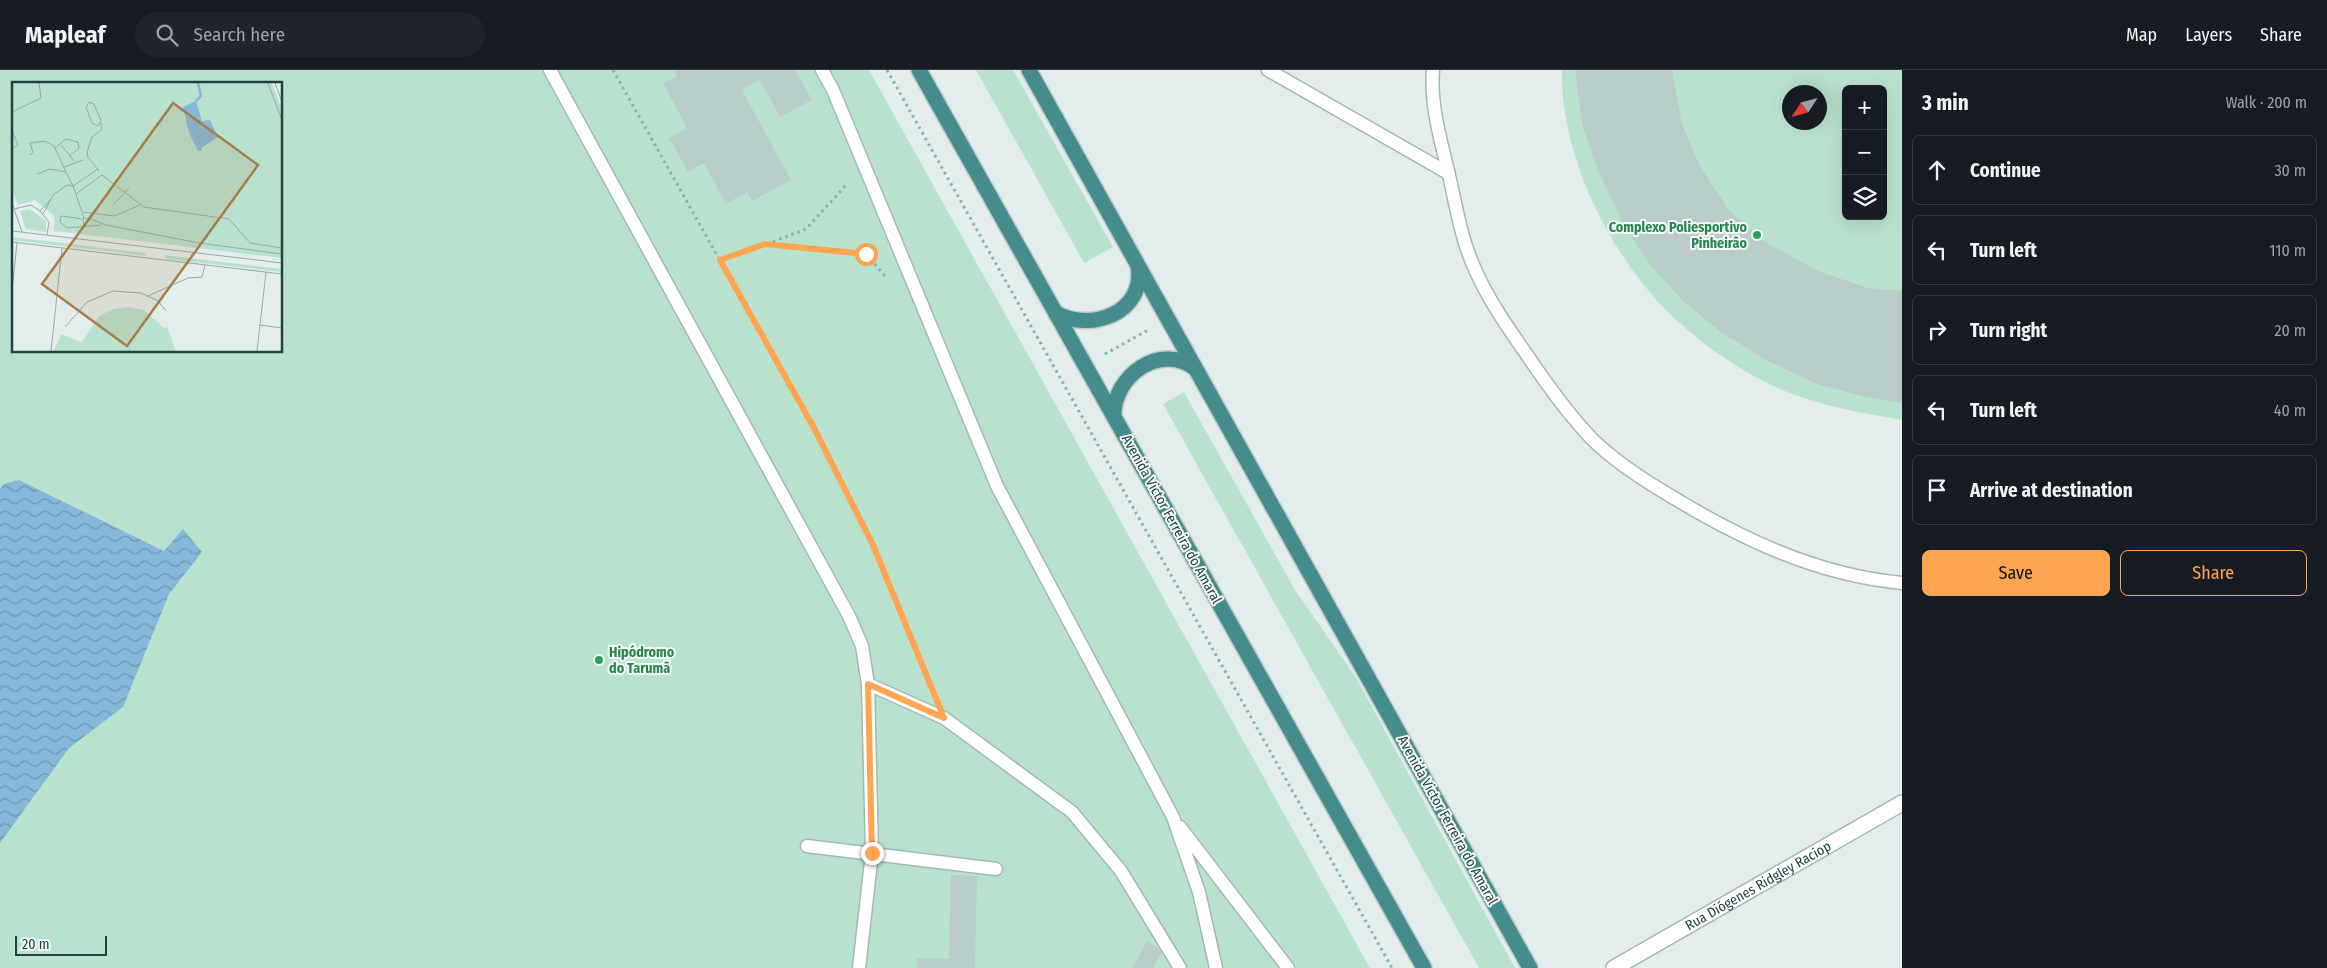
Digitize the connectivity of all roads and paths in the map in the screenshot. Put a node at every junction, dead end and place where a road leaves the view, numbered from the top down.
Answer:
1 (550, 70) edge
2 (614, 70) edge
3 (822, 70) edge
4 (887, 70) edge
5 (919, 70) edge
6 (1029, 70) edge
7 (1268, 70) edge
8 (1432, 70) edge
9 (1448, 173) junction
10 (850, 181) dead end
11 (765, 244) junction
12 (720, 260) junction
13 (1138, 266) junction
14 (890, 282) dead end
15 (1056, 313) junction
16 (1168, 319) junction
17 (1086, 365) junction
18 (1196, 369) junction
19 (1061, 379) junction
20 (1114, 416) junction
21 (1902, 583) edge
22 (868, 684) junction
23 (944, 718) junction
24 (1902, 804) edge
25 (1173, 817) junction
26 (807, 846) dead end
27 (872, 853) junction
28 (996, 869) dead end
29 (859, 968) edge
30 (1180, 968) edge
31 (1216, 968) edge
32 (1288, 968) edge
33 (1392, 968) edge
34 (1424, 968) edge
35 (1530, 968) edge
36 (1614, 968) edge

1 - 22 lane
2 - 12 path
3 - 25 lane
4 - 19 path
5 - 15 highway, Avenida Victor Ferreira do Amaral
6 - 13 highway, Avenida Victor Ferreira do Amaral
7 - 9 lane
8 - 9 lane
9 - 21 lane
10 - 11 path
11 - 12 path
11 - 14 path
12 - 23 path
13 - 15 highway
13 - 16 highway, Avenida Victor Ferreira do Amaral
15 - 17 highway, Avenida Victor Ferreira do Amaral
16 - 17 path
16 - 18 highway, Avenida Victor Ferreira do Amaral
17 - 19 path
17 - 20 highway, Avenida Victor Ferreira do Amaral
18 - 20 highway
18 - 35 highway, Avenida Victor Ferreira do Amaral
19 - 33 path
20 - 34 highway, Avenida Victor Ferreira do Amaral
22 - 23 lane
22 - 27 lane
23 - 30 lane
24 - 36 street, Rua Diógenes Ridgley Raciop
25 - 31 lane
25 - 32 lane
26 - 27 lane
27 - 28 lane
27 - 29 lane

